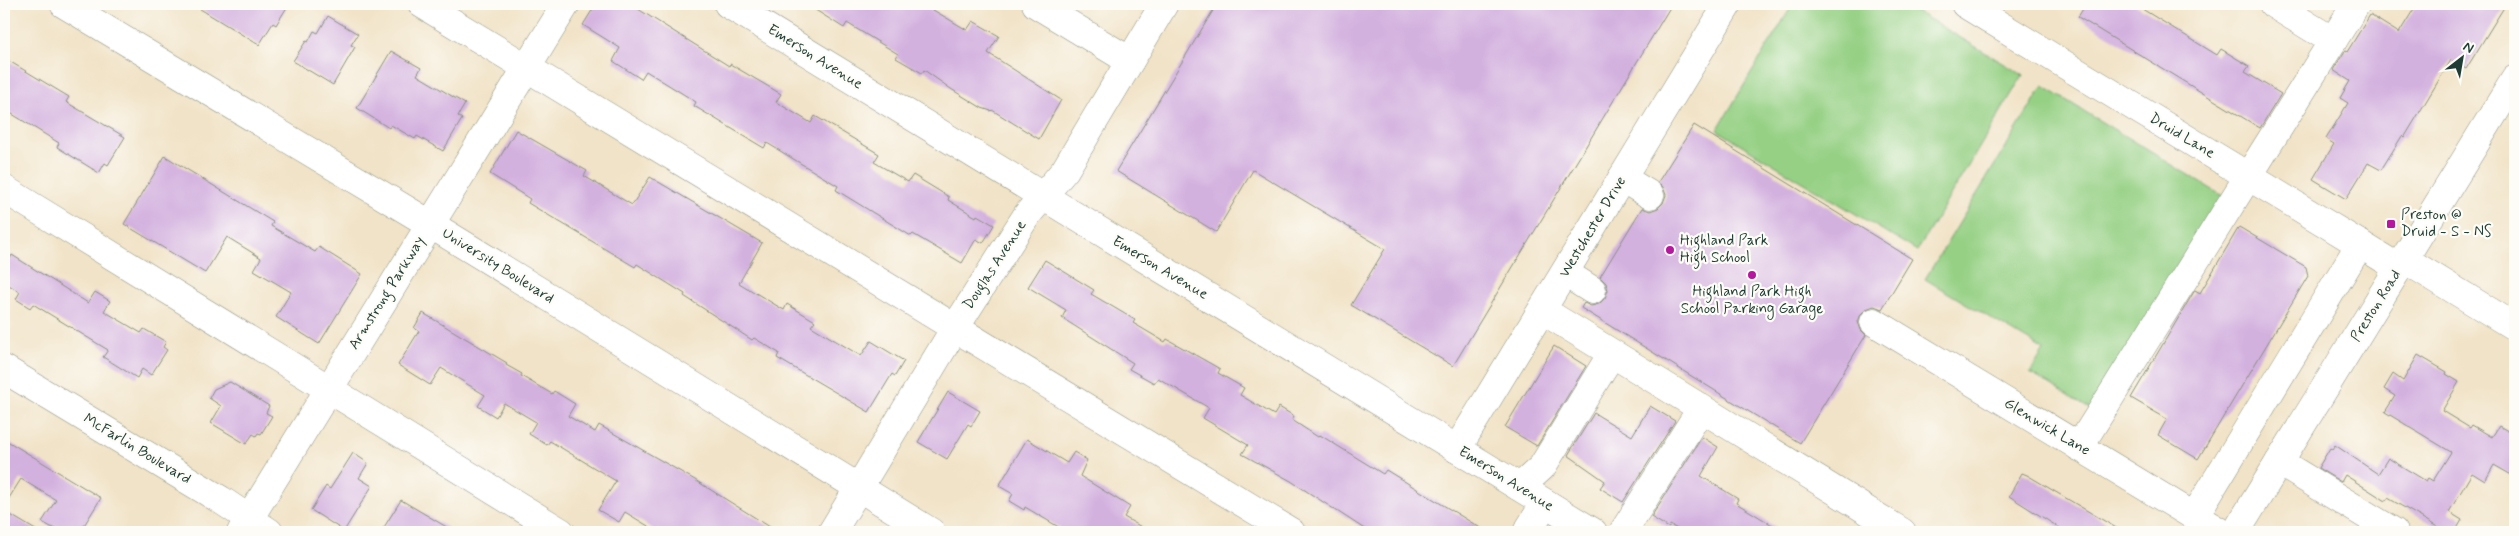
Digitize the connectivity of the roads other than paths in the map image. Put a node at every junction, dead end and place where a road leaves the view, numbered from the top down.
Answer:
1 (64, 4) edge
2 (422, 4) edge
3 (566, 4) edge
4 (728, 4) edge
5 (1036, 4) edge
6 (1164, 4) edge
7 (1728, 4) edge
8 (1965, 4) edge
9 (2273, 4) edge
10 (2356, 4) edge
11 (2333, 41) junction
12 (1130, 61) junction
13 (526, 67) junction
14 (2515, 79) edge
15 (2248, 177) junction
16 (1622, 178) junction
17 (4, 189) edge
18 (1650, 195) dead end
19 (1043, 197) junction
20 (430, 224) junction
21 (2360, 244) junction
22 (2402, 264) junction
23 (1565, 274) junction
24 (1592, 290) dead end
25 (1542, 310) junction
26 (1874, 322) dead end
27 (2515, 327) edge
28 (955, 328) junction
29 (1611, 355) junction
30 (4, 368) edge
31 (328, 390) junction
32 (1701, 409) junction
33 (2079, 447) junction
34 (1457, 448) junction
35 (2279, 462) junction
36 (1520, 487) junction
37 (858, 488) junction
38 (1545, 503) junction
39 (2194, 517) junction
40 (253, 528) edge
41 (561, 532) edge
42 (832, 532) edge
43 (929, 532) edge
44 (1291, 532) edge
45 (1527, 532) edge
46 (1593, 532) edge
47 (1623, 532) edge
48 (1902, 532) edge
49 (2220, 532) edge
50 (2236, 532) edge
51 (2394, 532) edge

1 - 20 street, University Boulevard
2 - 13 street
3 - 13 street, Armstrong Parkway
4 - 19 street, Emerson Avenue
5 - 12 street
6 - 12 street, Douglas Avenue
7 - 16 street, Westchester Drive
8 - 15 street, Druid Lane
9 - 11 street
10 - 11 street
11 - 15 street
12 - 19 street, Douglas Avenue
13 - 20 street, Armstrong Parkway
13 - 28 street
14 - 22 street, Preston Road
15 - 21 street, Druid Lane
15 - 33 street
16 - 18 street
16 - 23 street, Westchester Drive
17 - 31 street
19 - 28 street, Douglas Avenue
19 - 34 street, Emerson Avenue
20 - 31 street, Armstrong Parkway
20 - 37 street, University Boulevard
21 - 22 street, Druid Lane
21 - 39 street
22 - 27 street, Druid Lane
22 - 35 street, Preston Road
23 - 24 street
23 - 25 street, Westchester Drive
25 - 29 street
25 - 34 street, Westchester Drive
26 - 33 street, Glenwick Lane
28 - 37 street, Douglas Avenue
28 - 44 street
29 - 32 street
29 - 36 street
30 - 40 street, McFarlin Boulevard
31 - 40 street, Armstrong Parkway
31 - 41 street
32 - 47 street
32 - 48 street
33 - 39 street, Glenwick Lane
34 - 36 street, Emerson Avenue
35 - 50 street, Preston Road
35 - 51 street
36 - 38 street, Emerson Avenue
37 - 42 street, Douglas Avenue
37 - 43 street, University Boulevard
38 - 45 street
38 - 46 street, Emerson Avenue
39 - 49 street, Glenwick Lane

